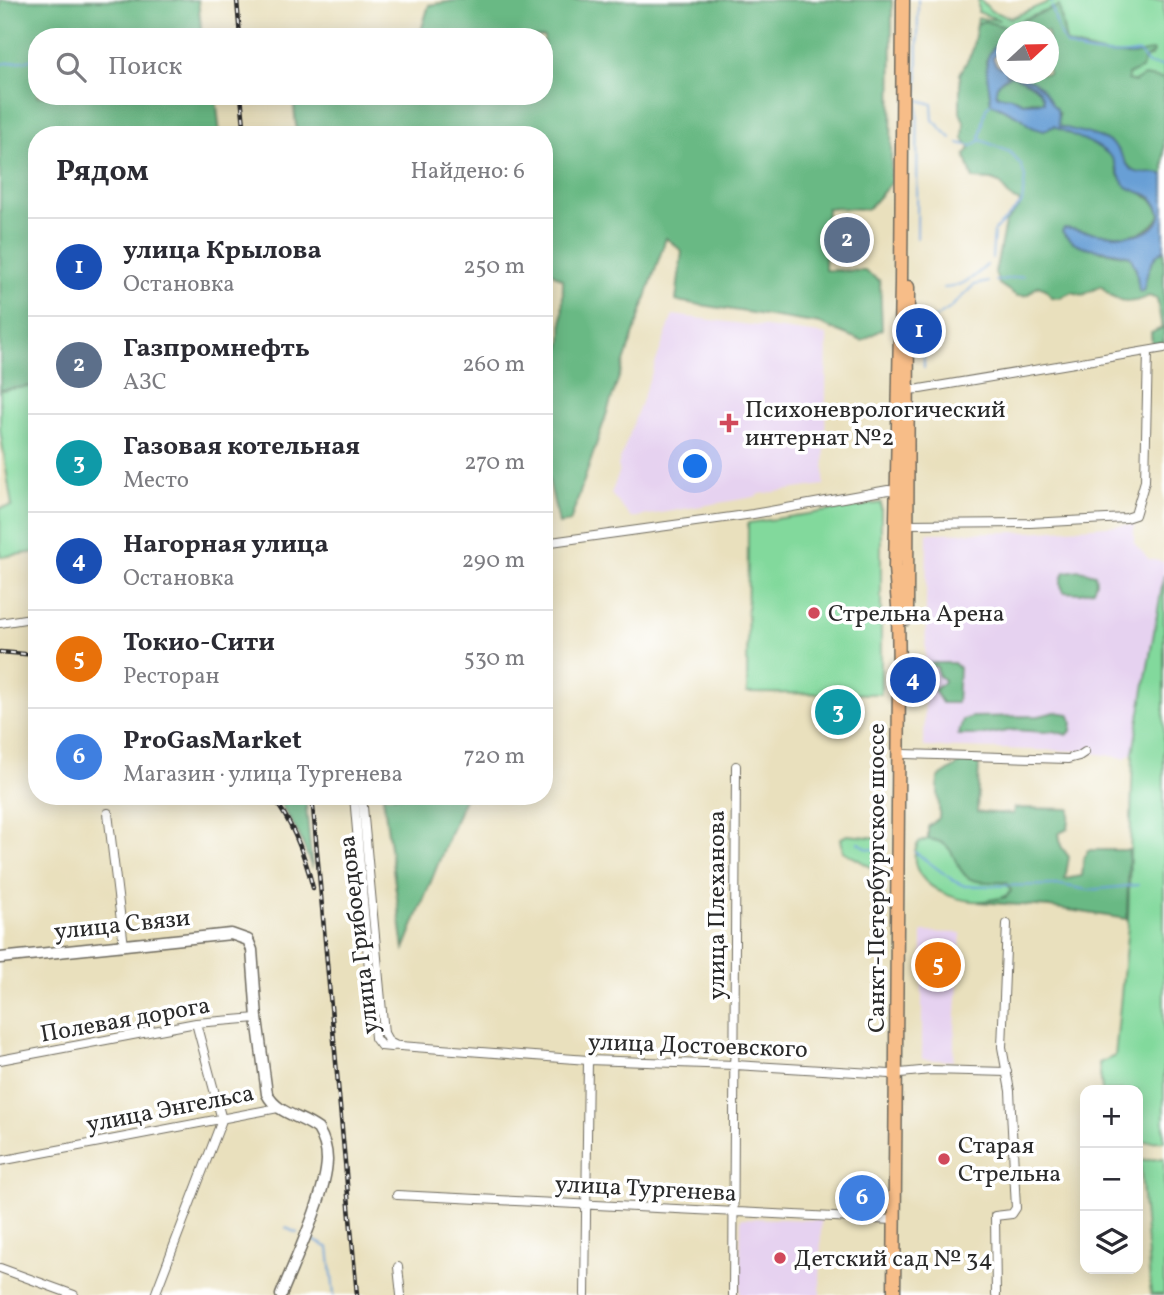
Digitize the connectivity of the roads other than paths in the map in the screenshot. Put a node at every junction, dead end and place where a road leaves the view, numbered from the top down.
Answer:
1 (903, 0) edge
2 (909, 0) edge
3 (1164, 348) edge
4 (1148, 351) junction
5 (903, 390) junction
6 (902, 491) junction
7 (907, 524) junction
8 (553, 542) edge
9 (28, 619) edge
10 (0, 624) edge
11 (1085, 752) dead end
12 (905, 754) junction
13 (736, 766) dead end
14 (355, 805) edge
15 (363, 805) edge
16 (108, 813) dead end
17 (1007, 924) dead end
18 (124, 946) junction
19 (0, 958) edge
20 (257, 1018) junction
21 (195, 1023) junction
22 (387, 1045) dead end
23 (398, 1047) junction
24 (0, 1060) edge
25 (588, 1060) junction
26 (735, 1065) junction
27 (899, 1072) junction
28 (1007, 1072) junction
29 (278, 1108) junction
30 (222, 1120) junction
31 (0, 1161) edge
32 (397, 1195) dead end
33 (585, 1205) junction
34 (734, 1212) junction
35 (894, 1220) junction
36 (398, 1267) dead end
37 (0, 1268) edge
38 (74, 1295) edge
39 (155, 1295) edge
40 (281, 1295) edge
41 (401, 1295) edge
42 (585, 1295) edge
43 (733, 1295) edge
44 (894, 1295) edge
45 (902, 1295) edge
46 (996, 1295) edge

1 - 5 main road, Санкт-Петербургское шоссе
2 - 5 main road, Санкт-Петербургское шоссе
3 - 4 street
4 - 5 street
4 - 7 street
5 - 6 main road, Санкт-Петербургское шоссе
6 - 7 main road, Санкт-Петербургское шоссе
6 - 8 street
6 - 27 main road, Санкт-Петербургское шоссе
7 - 12 main road, Санкт-Петербургское шоссе
9 - 10 street
11 - 12 street
12 - 27 main road, Санкт-Петербургское шоссе
13 - 26 street, улица Плеханова
14 - 23 street, улица Грибоедова
15 - 23 street, улица Грибоедова
16 - 18 street
17 - 28 street
18 - 19 street, улица Связи
18 - 20 street, улица Связи
20 - 21 street, Полевая дорога
20 - 29 street
21 - 24 street, Полевая дорога
21 - 30 street
22 - 23 street, улица Достоевского
23 - 25 street, улица Достоевского
25 - 26 street, улица Достоевского
25 - 33 street
26 - 27 street, улица Достоевского
26 - 34 street, улица Плеханова
27 - 28 street, улица Достоевского
27 - 35 main road, Санкт-Петербургское шоссе
27 - 45 main road, Санкт-Петербургское шоссе
28 - 46 street
29 - 30 street, улица Энгельса
29 - 40 street, улица Энгельса
30 - 31 street, улица Энгельса
30 - 39 street
32 - 33 street, улица Тургенева
33 - 34 street, улица Тургенева
33 - 42 street
34 - 35 street, улица Тургенева
34 - 43 street, улица Плеханова
35 - 44 main road, Санкт-Петербургское шоссе
36 - 41 street
37 - 38 street

